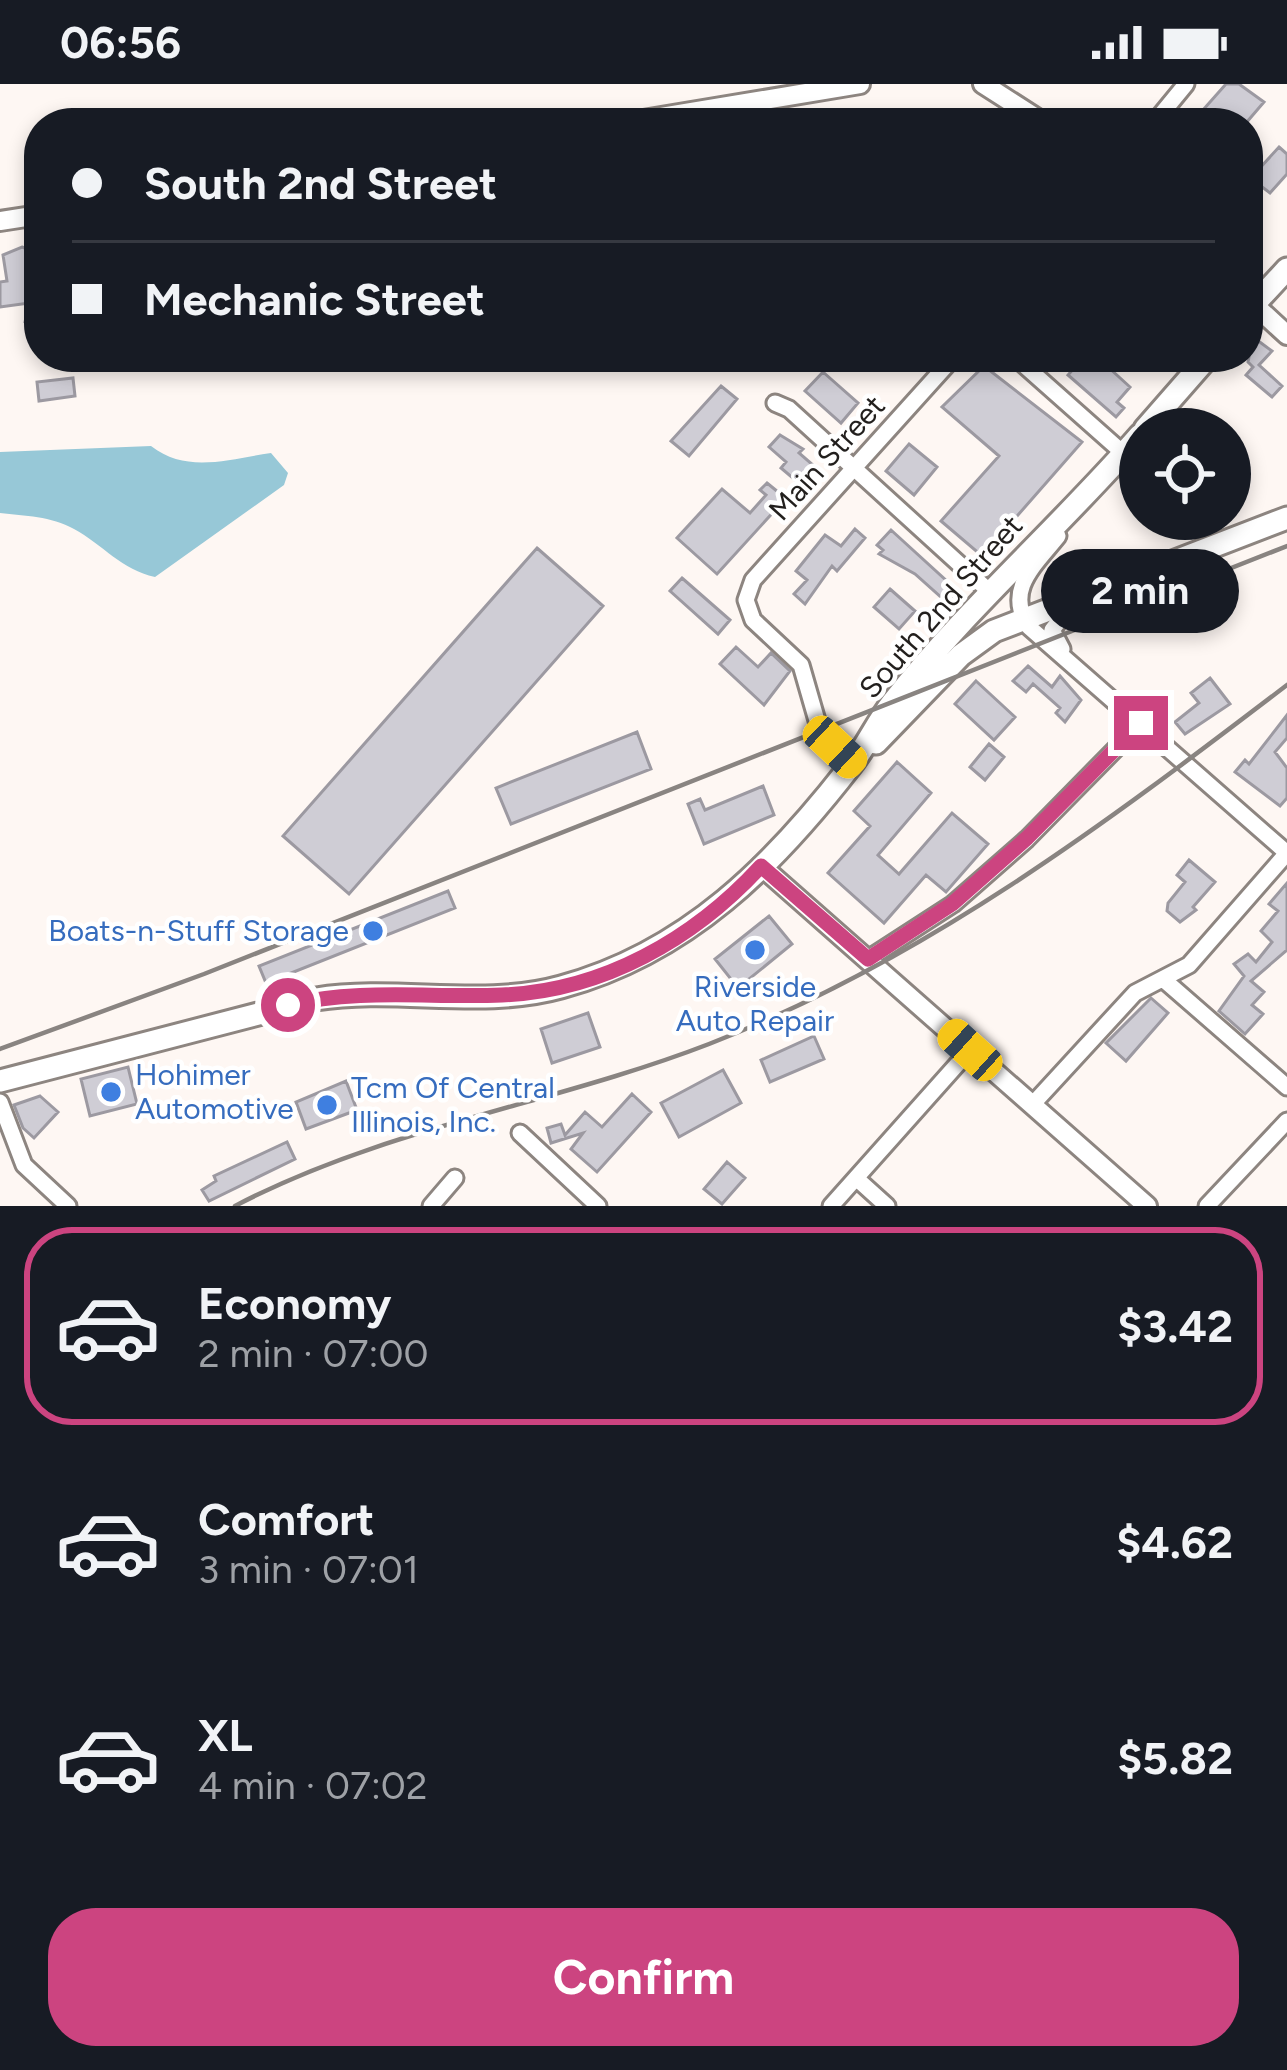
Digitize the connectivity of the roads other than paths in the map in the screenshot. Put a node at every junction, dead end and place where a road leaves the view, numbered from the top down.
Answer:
1 (860, 84) edge
2 (1186, 84) edge
3 (985, 85) edge
4 (715, 108) edge
5 (1021, 108) edge
6 (1166, 108) edge
7 (1287, 269) edge
8 (1263, 292) edge
9 (1263, 315) edge
10 (1287, 334) edge
11 (941, 372) edge
12 (1031, 372) edge
13 (1195, 372) edge
14 (775, 403) dead end
15 (1164, 408) edge
16 (1119, 457) edge
17 (854, 468) junction
18 (1119, 469) edge
19 (1119, 470) edge
20 (1287, 518) edge
21 (1095, 591) junction
22 (990, 592) junction
23 (1023, 619) junction
24 (1075, 665) junction
25 (1141, 723) junction
26 (853, 763) junction
27 (1287, 853) edge
28 (761, 866) junction
29 (868, 959) junction
30 (1163, 979) junction
31 (970, 1050) junction
32 (0, 1081) edge
33 (1287, 1087) edge
34 (0, 1102) edge
35 (1032, 1105) junction
36 (1287, 1121) edge
37 (520, 1133) dead end
38 (455, 1178) dead end
39 (856, 1178) junction
40 (68, 1206) edge
41 (430, 1206) edge
42 (598, 1206) edge
43 (831, 1206) edge
44 (887, 1206) edge
45 (1147, 1206) edge
46 (1207, 1206) edge

1 - 4 street
2 - 6 street
3 - 5 street
7 - 8 main road
9 - 10 street
11 - 17 street, Main Street
12 - 16 street
13 - 15 main road, South 2nd Street
14 - 17 street
17 - 22 street
17 - 26 street, Main Street
18 - 22 main road, South 2nd Street
19 - 23 street
20 - 21 main road
21 - 23 main road
21 - 24 street
22 - 26 main road, South 2nd Street
23 - 24 street
23 - 26 main road
24 - 25 street
25 - 27 street
25 - 29 street
26 - 28 main road, South 2nd Street
27 - 30 street
28 - 29 street
28 - 32 main road, South 2nd Street
29 - 31 street
30 - 33 street
30 - 35 street
31 - 35 street
31 - 39 street
34 - 40 street
35 - 45 street
36 - 46 street
37 - 42 street
38 - 41 street
39 - 43 street
39 - 44 street

